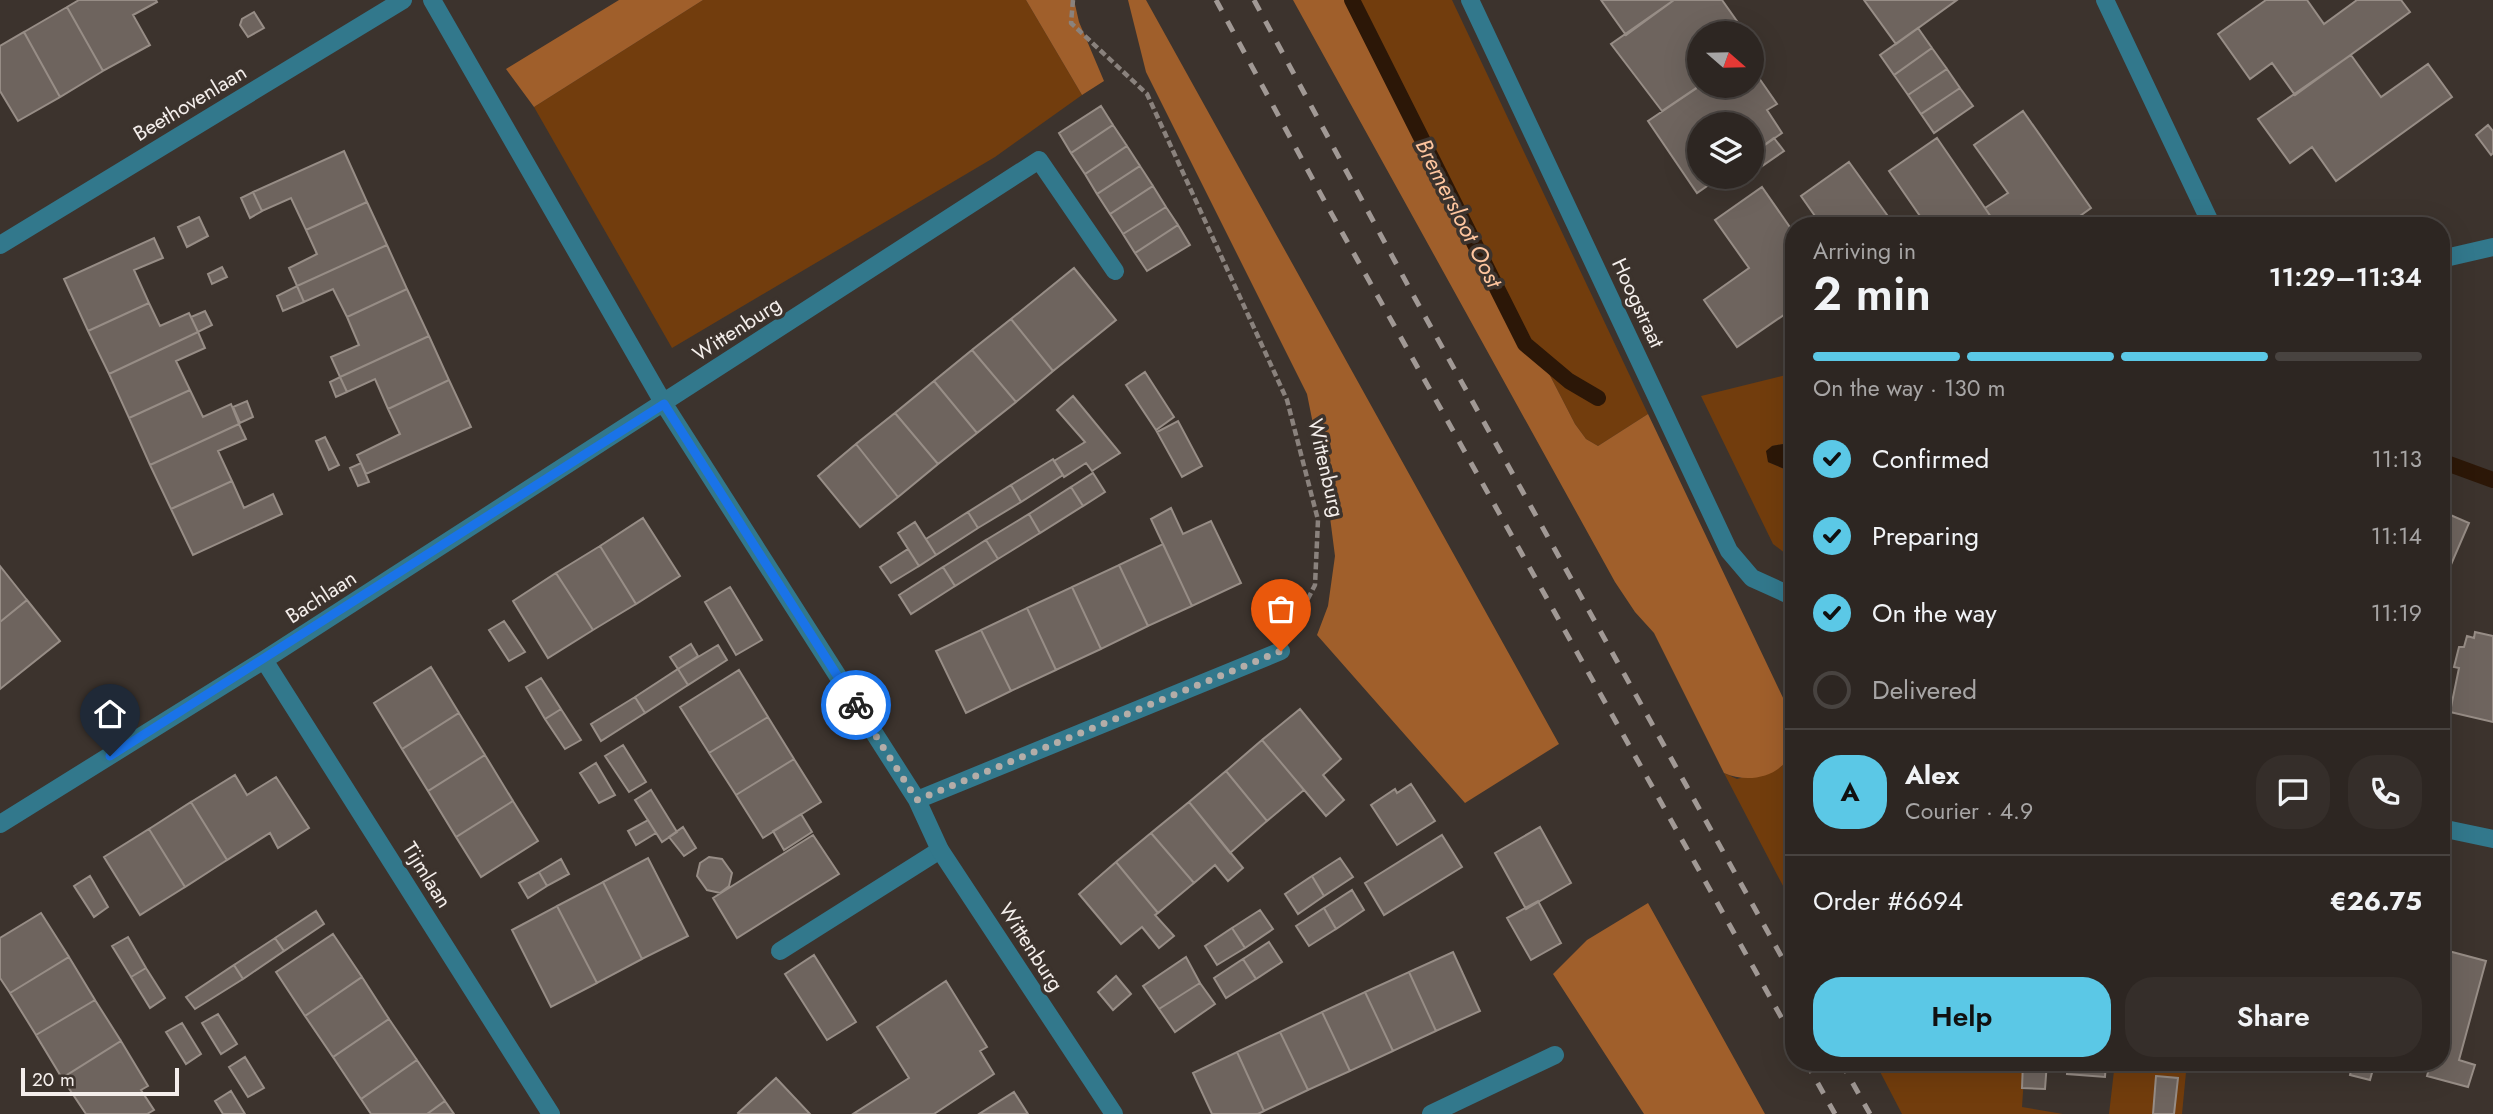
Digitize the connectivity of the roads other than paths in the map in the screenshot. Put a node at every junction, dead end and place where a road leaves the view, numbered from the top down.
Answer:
1 (403, 0) edge
2 (432, 0) edge
3 (1470, 0) edge
4 (2105, 0) edge
5 (2208, 217) edge
6 (0, 245) edge
7 (2493, 247) edge
8 (2450, 257) edge
9 (1115, 271) dead end
10 (664, 404) junction
11 (1785, 593) edge
12 (1281, 651) road end
13 (264, 660) junction
14 (917, 800) junction
15 (0, 824) edge
16 (2450, 830) edge
17 (2493, 839) edge
18 (940, 850) junction
19 (780, 951) dead end
20 (1555, 1055) dead end
21 (551, 1114) edge
22 (1114, 1114) edge
23 (1431, 1114) edge

1 - 6 street, Beethovenlaan
2 - 10 street, Wittenburg
3 - 11 street, Hoogstraat
4 - 5 street
7 - 8 street
9 - 10 street, Wittenburg
10 - 13 street, Bachlaan
10 - 14 street, Wittenburg
12 - 14 street
13 - 15 street, Bachlaan
13 - 21 street, Tijmlaan
14 - 18 street, Wittenburg
16 - 17 street
18 - 19 street
18 - 22 street, Wittenburg
20 - 23 street

